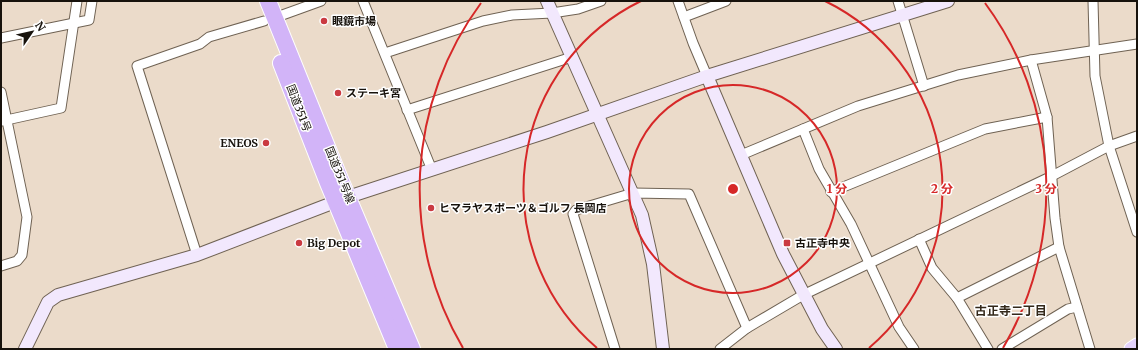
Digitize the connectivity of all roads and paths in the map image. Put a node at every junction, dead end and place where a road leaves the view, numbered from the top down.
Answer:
1 (76, 1) edge
2 (92, 1) edge
3 (256, 1) edge
4 (268, 1) edge
5 (321, 1) edge
6 (363, 1) edge
7 (547, 1) edge
8 (601, 1) edge
9 (678, 1) edge
10 (726, 1) edge
11 (898, 1) edge
12 (948, 1) edge
13 (1093, 1) edge
14 (552, 13) junction
15 (902, 15) junction
16 (684, 17) junction
17 (269, 19) junction
18 (73, 24) junction
19 (1, 38) edge
20 (1137, 44) edge
21 (1095, 52) junction
22 (385, 53) junction
23 (572, 57) junction
24 (1032, 60) junction
25 (707, 76) junction
26 (924, 86) junction
27 (1, 92) edge
28 (407, 110) junction
29 (597, 114) junction
30 (1047, 117) junction
31 (4, 120) edge
32 (802, 129) junction
33 (1137, 136) edge
34 (1109, 146) junction
35 (741, 155) junction
36 (432, 170) junction
37 (1052, 176) junction
38 (831, 192) junction
39 (632, 193) junction
40 (342, 199) junction
41 (1137, 201) edge
42 (1128, 205) junction
43 (1137, 232) edge
44 (919, 239) junction
45 (1059, 247) junction
46 (197, 255) junction
47 (869, 264) junction
48 (1, 266) edge
49 (804, 295) junction
50 (957, 298) junction
51 (1077, 307) junction
52 (748, 328) junction
53 (1137, 345) edge
54 (25, 349) edge
55 (397, 349) edge
56 (412, 349) edge
57 (615, 349) edge
58 (663, 349) edge
59 (720, 349) edge
60 (836, 349) edge
61 (914, 349) edge
62 (988, 349) edge
63 (1002, 349) edge
64 (1090, 349) edge
65 (1131, 349) edge

1 - 18 street
2 - 18 street
3 - 17 highway, 国道351号
4 - 17 highway
5 - 17 street
6 - 22 street
7 - 14 street
8 - 14 street
9 - 16 street
10 - 16 street
11 - 15 street
12 - 15 street
13 - 21 street
14 - 22 street
14 - 23 street
15 - 25 street
15 - 26 street
16 - 25 street
17 - 40 highway, 国道351号
17 - 46 street
18 - 19 street
18 - 31 street
20 - 21 street
21 - 24 street
21 - 34 street
22 - 28 street
23 - 28 street
23 - 29 street
24 - 26 street
24 - 30 street
25 - 29 street
25 - 35 street
26 - 32 street
27 - 31 street
28 - 36 street
29 - 36 street
29 - 39 street
30 - 37 street
30 - 38 street
31 - 48 street
32 - 35 street
32 - 38 street
33 - 34 street
34 - 37 street
34 - 42 street
35 - 49 street
36 - 40 street
37 - 44 street
37 - 45 street
38 - 47 street
39 - 52 street
39 - 57 street
39 - 58 street
40 - 46 street
40 - 55 highway, 国道351号
40 - 56 highway, 国道351号線
41 - 42 street
42 - 43 street
44 - 47 street
44 - 50 street
45 - 50 street
45 - 51 street
46 - 54 street
47 - 49 street
47 - 61 street
49 - 52 street
49 - 60 street
50 - 62 street
51 - 63 street
51 - 64 street
52 - 59 street
53 - 65 main road

